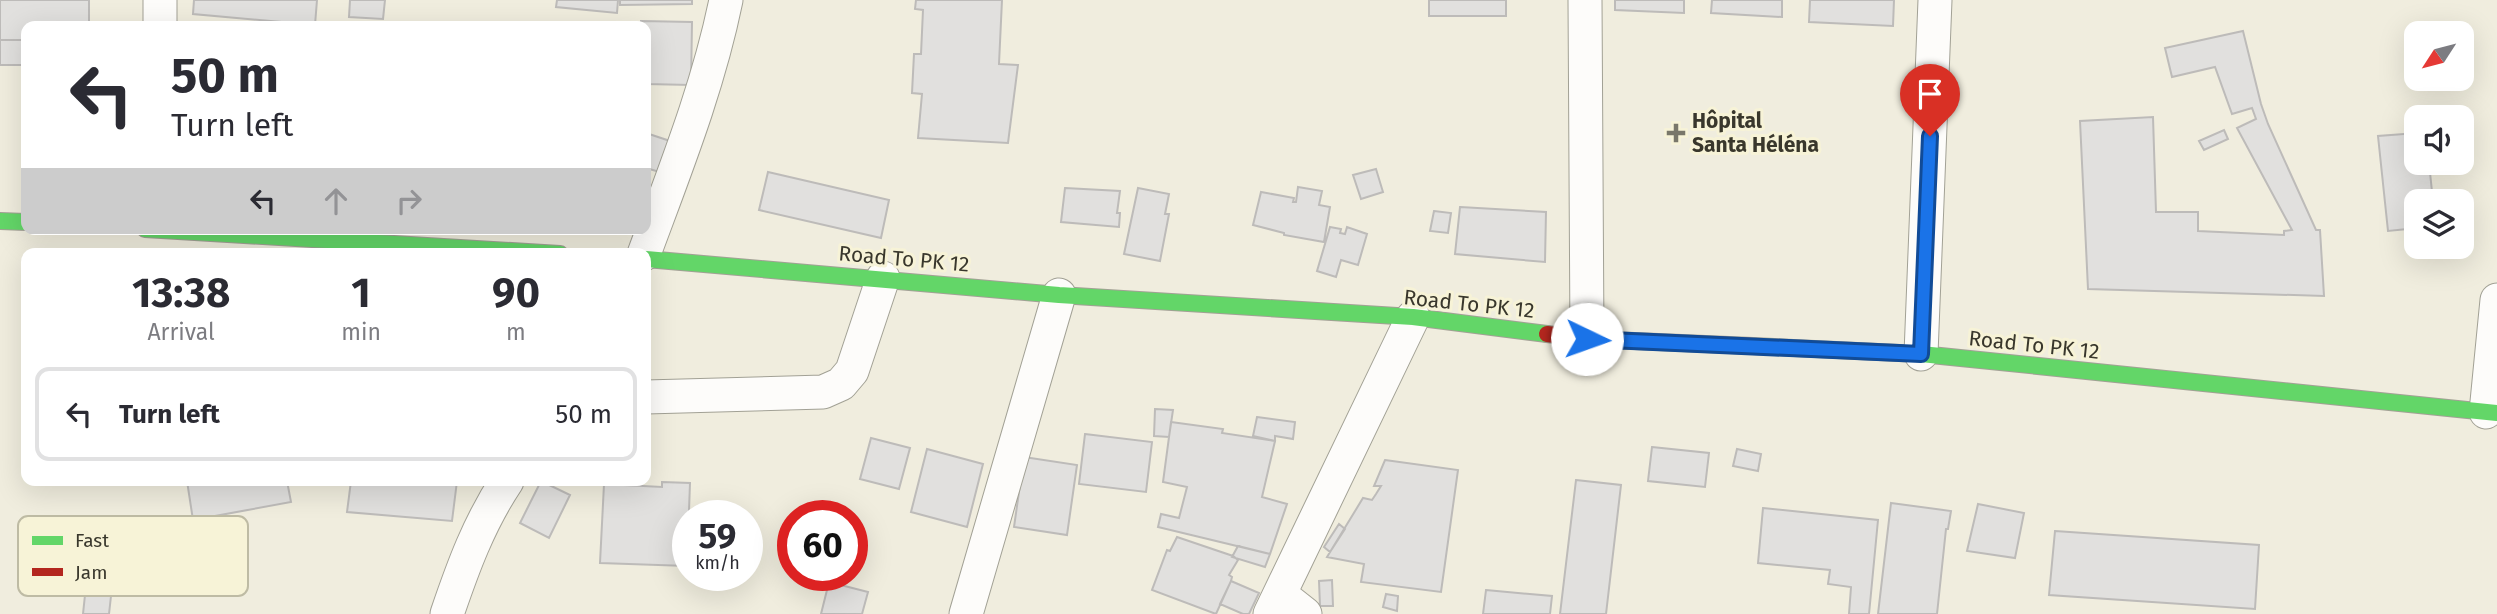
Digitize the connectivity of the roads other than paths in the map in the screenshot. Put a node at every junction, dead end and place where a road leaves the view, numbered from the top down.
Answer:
1 (160, 0) edge
2 (726, 0) edge
3 (1585, 0) edge
4 (1935, 0) edge
5 (160, 21) edge
6 (0, 220) edge
7 (21, 222) edge
8 (240, 235) edge
9 (459, 248) edge
10 (646, 248) edge
11 (651, 259) edge
12 (883, 278) junction
13 (1059, 295) junction
14 (2497, 300) edge
15 (1413, 317) junction
16 (1587, 339) junction
17 (1921, 354) junction
18 (651, 397) edge
19 (2492, 413) edge
20 (505, 486) edge
21 (1285, 608) edge
22 (447, 614) edge
23 (966, 614) edge

1 - 5 street
2 - 10 street
3 - 16 street
4 - 17 street
6 - 7 main road
8 - 9 main road
11 - 12 main road, Road To PK 12
12 - 13 main road, Road To PK 12
12 - 18 street
13 - 15 main road, Road To PK 12
13 - 23 street
14 - 19 street
15 - 16 main road, Road To PK 12
15 - 21 street
16 - 17 main road, Road To PK 12
17 - 19 main road, Road To PK 12
20 - 22 street

